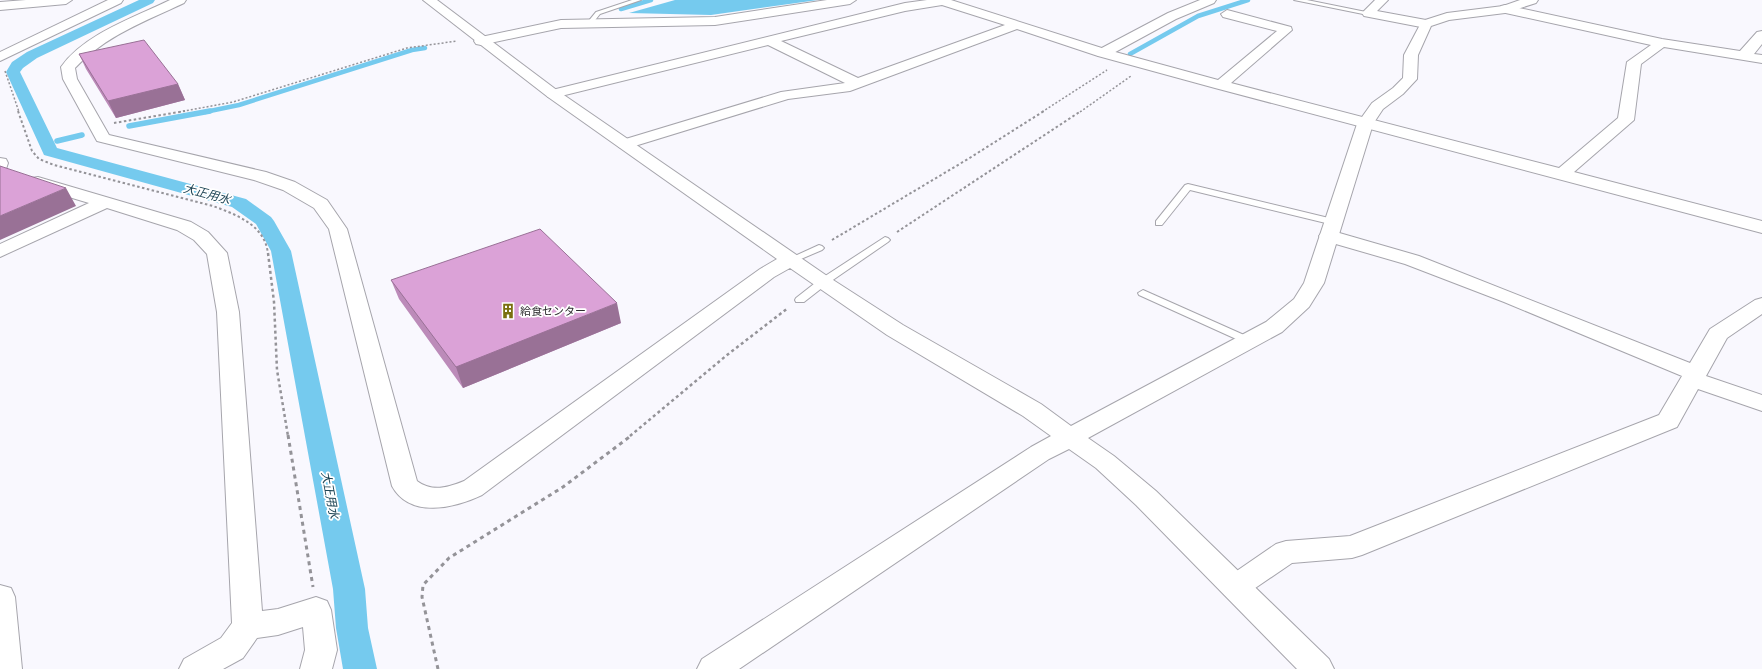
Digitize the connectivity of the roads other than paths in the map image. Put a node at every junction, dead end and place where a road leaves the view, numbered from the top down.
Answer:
1 (66, 0) edge
2 (117, 0) edge
3 (180, 0) edge
4 (429, 0) edge
5 (638, 0) edge
6 (850, 0) edge
7 (1210, 0) edge
8 (1297, 0) edge
9 (1382, 0) edge
10 (1532, 0) edge
11 (941, 1) edge
12 (0, 6) edge
13 (1505, 9) junction
14 (1368, 12) junction
15 (1227, 14) dead end
16 (590, 23) junction
17 (1426, 24) junction
18 (1016, 26) junction
19 (1762, 35) edge
20 (768, 40) junction
21 (481, 41) junction
22 (1662, 43) junction
23 (1103, 53) junction
24 (1743, 56) junction
25 (1762, 59) edge
26 (4, 62) edge
27 (857, 83) junction
28 (1220, 85) junction
29 (553, 94) junction
30 (1365, 124) junction
31 (625, 144) junction
32 (0, 164) edge
33 (1563, 174) junction
34 (106, 202) junction
35 (1159, 222) dead end
36 (1762, 227) edge
37 (1331, 229) junction
38 (885, 240) road end
39 (819, 248) road end
40 (0, 251) edge
41 (791, 260) junction
42 (823, 282) junction
43 (1143, 293) dead end
44 (800, 300) road end
45 (1762, 304) edge
46 (1249, 341) junction
47 (1694, 376) junction
48 (1762, 403) edge
49 (1070, 436) junction
50 (1235, 587) junction
51 (0, 597) edge
52 (248, 626) junction
53 (6, 669) edge
54 (195, 669) edge
55 (316, 669) edge
56 (713, 669) edge
57 (1318, 669) edge

1 - 12 street
2 - 26 street
3 - 41 street
4 - 21 street
5 - 16 lane
6 - 16 street
7 - 23 street
8 - 14 lane
9 - 14 street
10 - 13 street
11 - 18 street
11 - 20 street
13 - 17 street
13 - 22 street
14 - 17 street
15 - 28 street
16 - 21 street
17 - 30 street
18 - 23 street
18 - 27 street
19 - 24 street
20 - 27 street
20 - 29 street
21 - 29 street
22 - 24 street
22 - 33 street
23 - 28 street
24 - 25 street
27 - 31 street
28 - 30 street
29 - 31 street
30 - 33 street
30 - 37 street
31 - 41 street
32 - 34 street
33 - 36 street
34 - 40 street
34 - 52 street
35 - 37 lane
37 - 46 street
37 - 47 street
38 - 42 lane
39 - 41 lane
41 - 42 street
42 - 44 lane
42 - 49 street
43 - 46 lane
45 - 47 street
46 - 49 street
47 - 48 street
47 - 50 street
49 - 50 street
49 - 56 street
50 - 57 street
51 - 53 street
52 - 54 street
52 - 55 street

